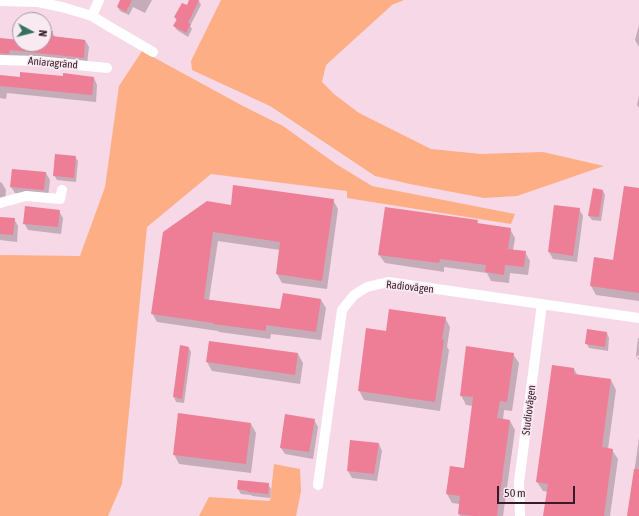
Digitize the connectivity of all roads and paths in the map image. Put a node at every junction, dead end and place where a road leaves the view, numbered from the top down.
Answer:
1 (99, 0) edge
2 (0, 1) edge
3 (92, 16) junction
4 (152, 52) dead end
5 (0, 60) edge
6 (106, 68) dead end
7 (61, 195) dead end
8 (0, 203) edge
9 (542, 304) junction
10 (639, 318) edge
11 (318, 485) dead end
12 (520, 516) edge

1 - 3 street
2 - 3 street
3 - 4 street
5 - 6 street, Aniaragränd
7 - 8 street
9 - 10 street, Radiovägen
9 - 11 street, Radiovägen
9 - 12 street, Studiovägen

